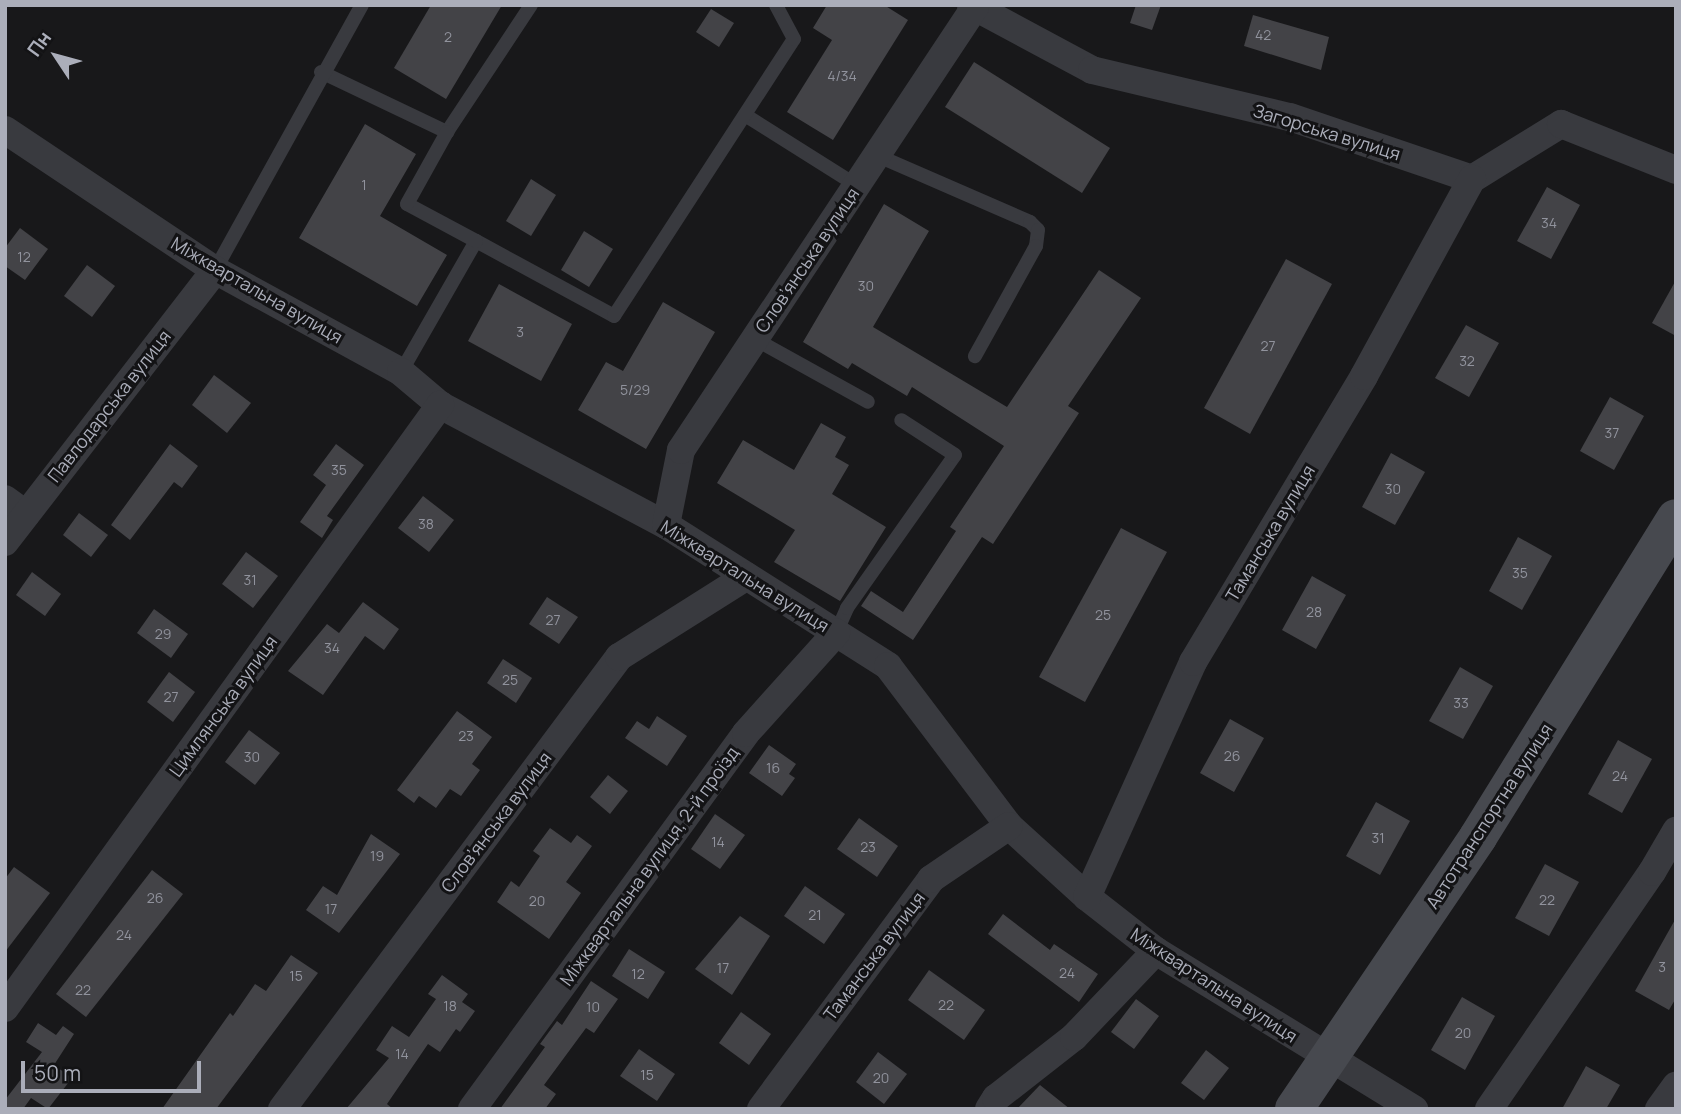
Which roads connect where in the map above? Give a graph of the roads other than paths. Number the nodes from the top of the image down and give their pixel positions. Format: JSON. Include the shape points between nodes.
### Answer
{"nodes":[{"id":1,"x":362,"y":5,"type":"edge"},
{"id":2,"x":531,"y":5,"type":"edge"},
{"id":3,"x":776,"y":5,"type":"edge"},
{"id":4,"x":973,"y":6,"type":"edge"},
{"id":5,"x":321,"y":72,"type":"junction"},
{"id":6,"x":745,"y":115,"type":"junction"},
{"id":7,"x":5,"y":130,"type":"edge"},
{"id":8,"x":447,"y":132,"type":"junction"},
{"id":9,"x":876,"y":155,"type":"junction"},
{"id":10,"x":1676,"y":170,"type":"edge"},
{"id":11,"x":1472,"y":179,"type":"junction"},
{"id":12,"x":856,"y":186,"type":"junction"},
{"id":13,"x":476,"y":241,"type":"junction"},
{"id":14,"x":215,"y":270,"type":"junction"},
{"id":15,"x":755,"y":339,"type":"junction"},
{"id":16,"x":975,"y":356,"type":"dead end"},
{"id":17,"x":401,"y":372,"type":"junction"},
{"id":18,"x":867,"y":402,"type":"dead end"},
{"id":19,"x":440,"y":405,"type":"junction"},
{"id":20,"x":901,"y":420,"type":"dead end"},
{"id":21,"x":15,"y":506,"type":"edge"},
{"id":22,"x":1676,"y":518,"type":"edge"},
{"id":23,"x":666,"y":525,"type":"junction"},
{"id":24,"x":5,"y":542,"type":"edge"},
{"id":25,"x":747,"y":576,"type":"junction"},
{"id":26,"x":836,"y":633,"type":"junction"},
{"id":27,"x":1009,"y":826,"type":"junction"},
{"id":28,"x":1676,"y":831,"type":"edge"},
{"id":29,"x":1087,"y":897,"type":"junction"},
{"id":30,"x":1156,"y":951,"type":"junction"},
{"id":31,"x":5,"y":1008,"type":"edge"},
{"id":32,"x":1329,"y":1059,"type":"junction"},
{"id":33,"x":1676,"y":1086,"type":"edge"},
{"id":34,"x":282,"y":1109,"type":"edge"},
{"id":35,"x":472,"y":1109,"type":"edge"},
{"id":36,"x":761,"y":1109,"type":"edge"},
{"id":37,"x":989,"y":1109,"type":"edge"},
{"id":38,"x":1294,"y":1109,"type":"edge"},
{"id":39,"x":1414,"y":1109,"type":"edge"},
{"id":40,"x":1489,"y":1109,"type":"edge"},
{"id":41,"x":1659,"y":1109,"type":"edge"}],
"edges":[{"from":1,"to":5,"type":"lane"},
{"from":2,"to":8,"type":"lane"},
{"from":3,"to":6,"type":"lane","via":[[794,39]]},
{"from":4,"to":9,"type":"street","name":"Слов’янська вулиця"},
{"from":4,"to":11,"type":"street","name":"Загорська вулиця","via":[[1092,70],[1290,117]]},
{"from":5,"to":8,"type":"lane"},
{"from":5,"to":14,"type":"lane"},
{"from":6,"to":12,"type":"lane"},
{"from":6,"to":13,"type":"lane","via":[[614,316]]},
{"from":7,"to":14,"type":"street","name":"Міжквартальна вулиця"},
{"from":8,"to":13,"type":"lane","via":[[407,204]]},
{"from":9,"to":12,"type":"street","name":"Слов’янська вулиця"},
{"from":9,"to":16,"type":"lane","via":[[1030,222],[1038,230],[1036,246]]},
{"from":10,"to":11,"type":"street","via":[[1561,124]]},
{"from":11,"to":29,"type":"street","name":"Таманська вулиця","via":[[1364,376],[1193,662]]},
{"from":12,"to":15,"type":"street","name":"Слов’янська вулиця"},
{"from":13,"to":17,"type":"lane"},
{"from":14,"to":17,"type":"street","name":"Міжквартальна вулиця"},
{"from":14,"to":21,"type":"street","name":"Павлодарська вулиця"},
{"from":15,"to":18,"type":"lane"},
{"from":15,"to":23,"type":"street","name":"Слов’янська вулиця","via":[[681,450]]},
{"from":17,"to":19,"type":"street","name":"Міжквартальна вулиця"},
{"from":19,"to":23,"type":"street","name":"Міжквартальна вулиця"},
{"from":19,"to":31,"type":"street","name":"Цимлянська вулиця"},
{"from":20,"to":26,"type":"lane","via":[[955,455],[848,607]]},
{"from":21,"to":24,"type":"street","name":"Павлодарська вулиця"},
{"from":22,"to":32,"type":"main road","name":"Автотранспортна вулиця","via":[[1478,837]]},
{"from":23,"to":25,"type":"street","name":"Міжквартальна вулиця"},
{"from":25,"to":26,"type":"street","name":"Міжквартальна вулиця"},
{"from":25,"to":34,"type":"street","name":"Слов’янська вулиця","via":[[619,657]]},
{"from":26,"to":27,"type":"street","name":"Міжквартальна вулиця","via":[[888,666]]},
{"from":26,"to":35,"type":"street","name":"Міжквартальна вулиця, 2-й проїзд","via":[[746,733]]},
{"from":27,"to":29,"type":"street","name":"Міжквартальна вулиця"},
{"from":27,"to":36,"type":"street","name":"Таманська вулиця","via":[[931,879]]},
{"from":28,"to":40,"type":"street","via":[[1652,873]]},
{"from":29,"to":30,"type":"street","name":"Міжквартальна вулиця"},
{"from":30,"to":32,"type":"street","name":"Міжквартальна вулиця"},
{"from":30,"to":37,"type":"street","via":[[1074,1037],[996,1098]]},
{"from":32,"to":38,"type":"main road","name":"Автотранспортна вулиця"},
{"from":32,"to":39,"type":"street","name":"Міжквартальна вулиця"},
{"from":33,"to":41,"type":"street"}]}
